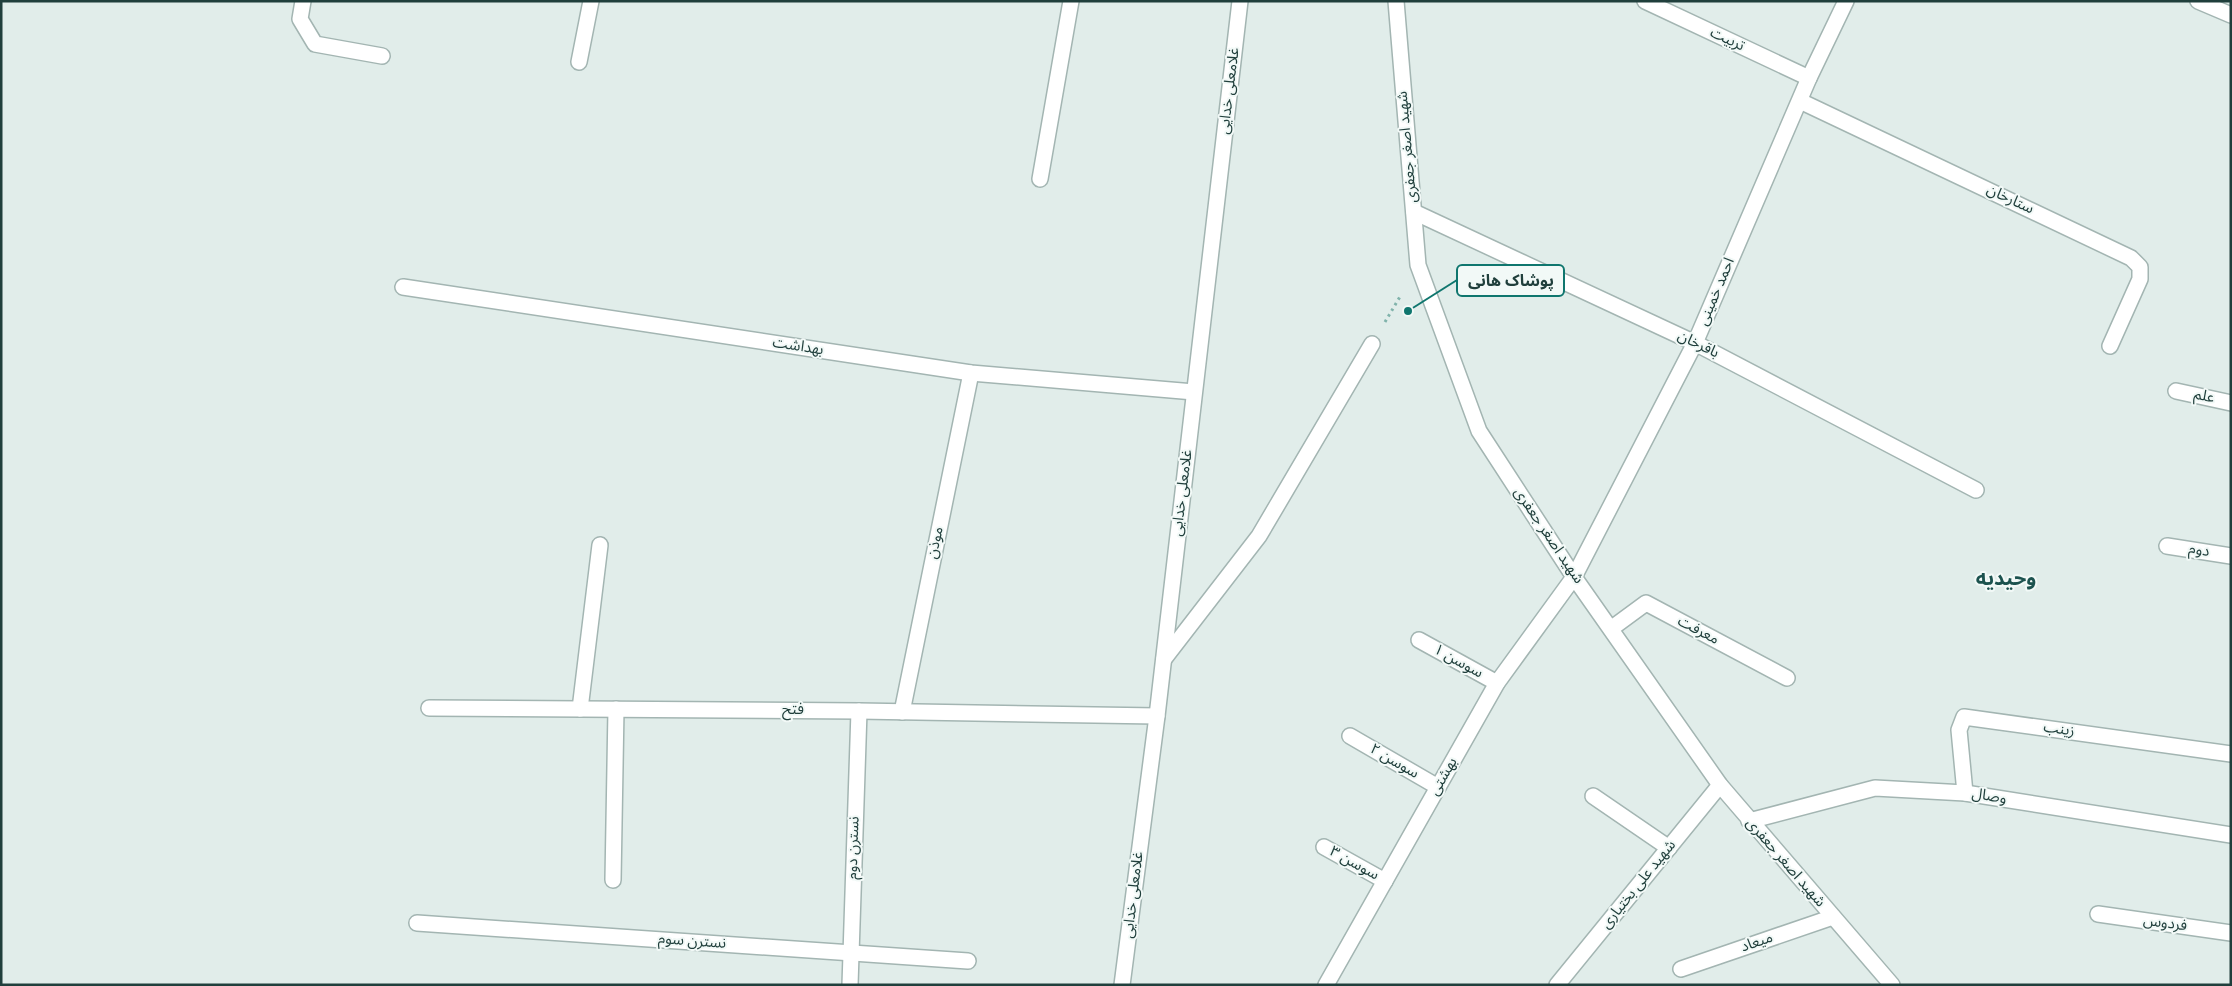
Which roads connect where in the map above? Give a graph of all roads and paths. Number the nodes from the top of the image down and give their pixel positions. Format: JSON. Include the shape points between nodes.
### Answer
{"nodes":[{"id":1,"x":303,"y":1,"type":"edge"},
{"id":2,"x":591,"y":1,"type":"edge"},
{"id":3,"x":1071,"y":1,"type":"edge"},
{"id":4,"x":1240,"y":1,"type":"edge"},
{"id":5,"x":1396,"y":1,"type":"edge"},
{"id":6,"x":1644,"y":1,"type":"edge"},
{"id":7,"x":1846,"y":1,"type":"edge"},
{"id":8,"x":2198,"y":1,"type":"edge"},
{"id":9,"x":2231,"y":15,"type":"edge"},
{"id":10,"x":382,"y":56,"type":"dead end"},
{"id":11,"x":579,"y":62,"type":"dead end"},
{"id":12,"x":1809,"y":78,"type":"junction"},
{"id":13,"x":1800,"y":100,"type":"junction"},
{"id":14,"x":1040,"y":179,"type":"dead end"},
{"id":15,"x":1414,"y":212,"type":"junction"},
{"id":16,"x":1418,"y":265,"type":"junction"},
{"id":17,"x":403,"y":286,"type":"dead end"},
{"id":18,"x":1695,"y":343,"type":"junction"},
{"id":19,"x":1372,"y":344,"type":"joint"},
{"id":20,"x":2110,"y":346,"type":"dead end"},
{"id":21,"x":971,"y":373,"type":"junction"},
{"id":22,"x":2176,"y":391,"type":"dead end"},
{"id":23,"x":1194,"y":392,"type":"junction"},
{"id":24,"x":2231,"y":403,"type":"edge"},
{"id":25,"x":1976,"y":490,"type":"dead end"},
{"id":26,"x":600,"y":545,"type":"dead end"},
{"id":27,"x":2168,"y":546,"type":"dead end"},
{"id":28,"x":2231,"y":556,"type":"edge"},
{"id":29,"x":1574,"y":577,"type":"junction"},
{"id":30,"x":1612,"y":628,"type":"junction"},
{"id":31,"x":1420,"y":640,"type":"dead end"},
{"id":32,"x":1163,"y":660,"type":"junction"},
{"id":33,"x":1787,"y":678,"type":"dead end"},
{"id":34,"x":1497,"y":683,"type":"junction"},
{"id":35,"x":429,"y":708,"type":"dead end"},
{"id":36,"x":580,"y":709,"type":"junction"},
{"id":37,"x":616,"y":710,"type":"junction"},
{"id":38,"x":859,"y":711,"type":"junction"},
{"id":39,"x":902,"y":712,"type":"junction"},
{"id":40,"x":1157,"y":716,"type":"junction"},
{"id":41,"x":1350,"y":736,"type":"dead end"},
{"id":42,"x":2231,"y":754,"type":"edge"},
{"id":43,"x":1720,"y":785,"type":"junction"},
{"id":44,"x":1438,"y":787,"type":"junction"},
{"id":45,"x":1965,"y":793,"type":"junction"},
{"id":46,"x":1593,"y":796,"type":"dead end"},
{"id":47,"x":1749,"y":821,"type":"junction"},
{"id":48,"x":2231,"y":835,"type":"edge"},
{"id":49,"x":1324,"y":847,"type":"dead end"},
{"id":50,"x":1669,"y":848,"type":"junction"},
{"id":51,"x":613,"y":880,"type":"dead end"},
{"id":52,"x":1385,"y":881,"type":"junction"},
{"id":53,"x":2098,"y":914,"type":"dead end"},
{"id":54,"x":1833,"y":917,"type":"junction"},
{"id":55,"x":417,"y":923,"type":"dead end"},
{"id":56,"x":2231,"y":933,"type":"edge"},
{"id":57,"x":850,"y":953,"type":"junction"},
{"id":58,"x":968,"y":961,"type":"dead end"},
{"id":59,"x":1681,"y":969,"type":"dead end"},
{"id":60,"x":850,"y":985,"type":"edge"},
{"id":61,"x":1122,"y":985,"type":"edge"},
{"id":62,"x":1326,"y":985,"type":"edge"},
{"id":63,"x":1557,"y":985,"type":"edge"},
{"id":64,"x":1892,"y":985,"type":"edge"}],
"edges":[{"from":1,"to":10,"type":"street","via":[[300,18],[315,44]]},
{"from":2,"to":11,"type":"street"},
{"from":3,"to":14,"type":"street"},
{"from":4,"to":23,"type":"street","name":"غلامعلی خدایی"},
{"from":5,"to":15,"type":"street","name":"شهید اصغر جعفری"},
{"from":6,"to":12,"type":"street","name":"تربیت"},
{"from":7,"to":12,"type":"street","name":"احمد خمینی"},
{"from":8,"to":9,"type":"street"},
{"from":12,"to":13,"type":"street","name":"احمد خمینی"},
{"from":13,"to":18,"type":"street","name":"احمد خمینی"},
{"from":13,"to":20,"type":"street","name":"ستارخان","via":[[2131,258],[2140,267],[2140,279]]},
{"from":15,"to":16,"type":"street","name":"شهید اصغر جعفری"},
{"from":15,"to":18,"type":"street","name":"باقرخان"},
{"from":16,"to":19,"type":"path"},
{"from":16,"to":29,"type":"street","name":"شهید اصغر جعفری","via":[[1479,431]]},
{"from":17,"to":21,"type":"street","name":"بهداشت"},
{"from":18,"to":25,"type":"street","name":"باقرخان"},
{"from":18,"to":29,"type":"street","name":"احمد خمینی"},
{"from":19,"to":32,"type":"street","via":[[1259,536]]},
{"from":21,"to":23,"type":"street","name":"بهداشت"},
{"from":21,"to":39,"type":"street","name":"موذن"},
{"from":22,"to":24,"type":"street","name":"علم"},
{"from":23,"to":32,"type":"street","name":"غلامعلی خدایی"},
{"from":26,"to":36,"type":"street"},
{"from":27,"to":28,"type":"street","name":"دوم"},
{"from":29,"to":30,"type":"street","name":"شهید اصغر جعفری"},
{"from":29,"to":34,"type":"street","name":"بهشتی"},
{"from":30,"to":33,"type":"street","name":"معرفت","via":[[1646,603]]},
{"from":30,"to":43,"type":"street","name":"شهید اصغر جعفری"},
{"from":31,"to":34,"type":"street","name":"سوسن ۱"},
{"from":32,"to":40,"type":"street","name":"غلامعلی خدایی"},
{"from":34,"to":44,"type":"street","name":"بهشتی"},
{"from":35,"to":36,"type":"street","name":"فتح"},
{"from":36,"to":37,"type":"street","name":"فتح"},
{"from":37,"to":38,"type":"street","name":"فتح"},
{"from":37,"to":51,"type":"street"},
{"from":38,"to":39,"type":"street","name":"فتح"},
{"from":38,"to":57,"type":"street","name":"نسترن دوم"},
{"from":39,"to":40,"type":"street","name":"فتح"},
{"from":40,"to":61,"type":"street","name":"غلامعلی خدایی"},
{"from":41,"to":44,"type":"street","name":"سوسن ۲"},
{"from":42,"to":45,"type":"street","name":"زینب","via":[[1964,717],[1959,730]]},
{"from":43,"to":47,"type":"street","name":"شهید اصغر جعفری"},
{"from":43,"to":50,"type":"street","name":"شهید علی بختیاری"},
{"from":44,"to":52,"type":"street","name":"بهشتی"},
{"from":45,"to":47,"type":"street","name":"وصال","via":[[1875,788]]},
{"from":45,"to":48,"type":"street","name":"وصال"},
{"from":46,"to":50,"type":"street"},
{"from":47,"to":54,"type":"street","name":"شهید اصغر جعفری"},
{"from":49,"to":52,"type":"street","name":"سوسن ۳"},
{"from":50,"to":63,"type":"street","name":"شهید علی بختیاری"},
{"from":52,"to":62,"type":"street","name":"بهشتی"},
{"from":53,"to":56,"type":"street","name":"فردوس"},
{"from":54,"to":59,"type":"street","name":"میعاد"},
{"from":54,"to":64,"type":"street","name":"شهید اصغر جعفری"},
{"from":55,"to":57,"type":"street","name":"نسترن سوم"},
{"from":57,"to":58,"type":"street","name":"نسترن سوم"},
{"from":57,"to":60,"type":"street","name":"نسترن دوم"}]}
